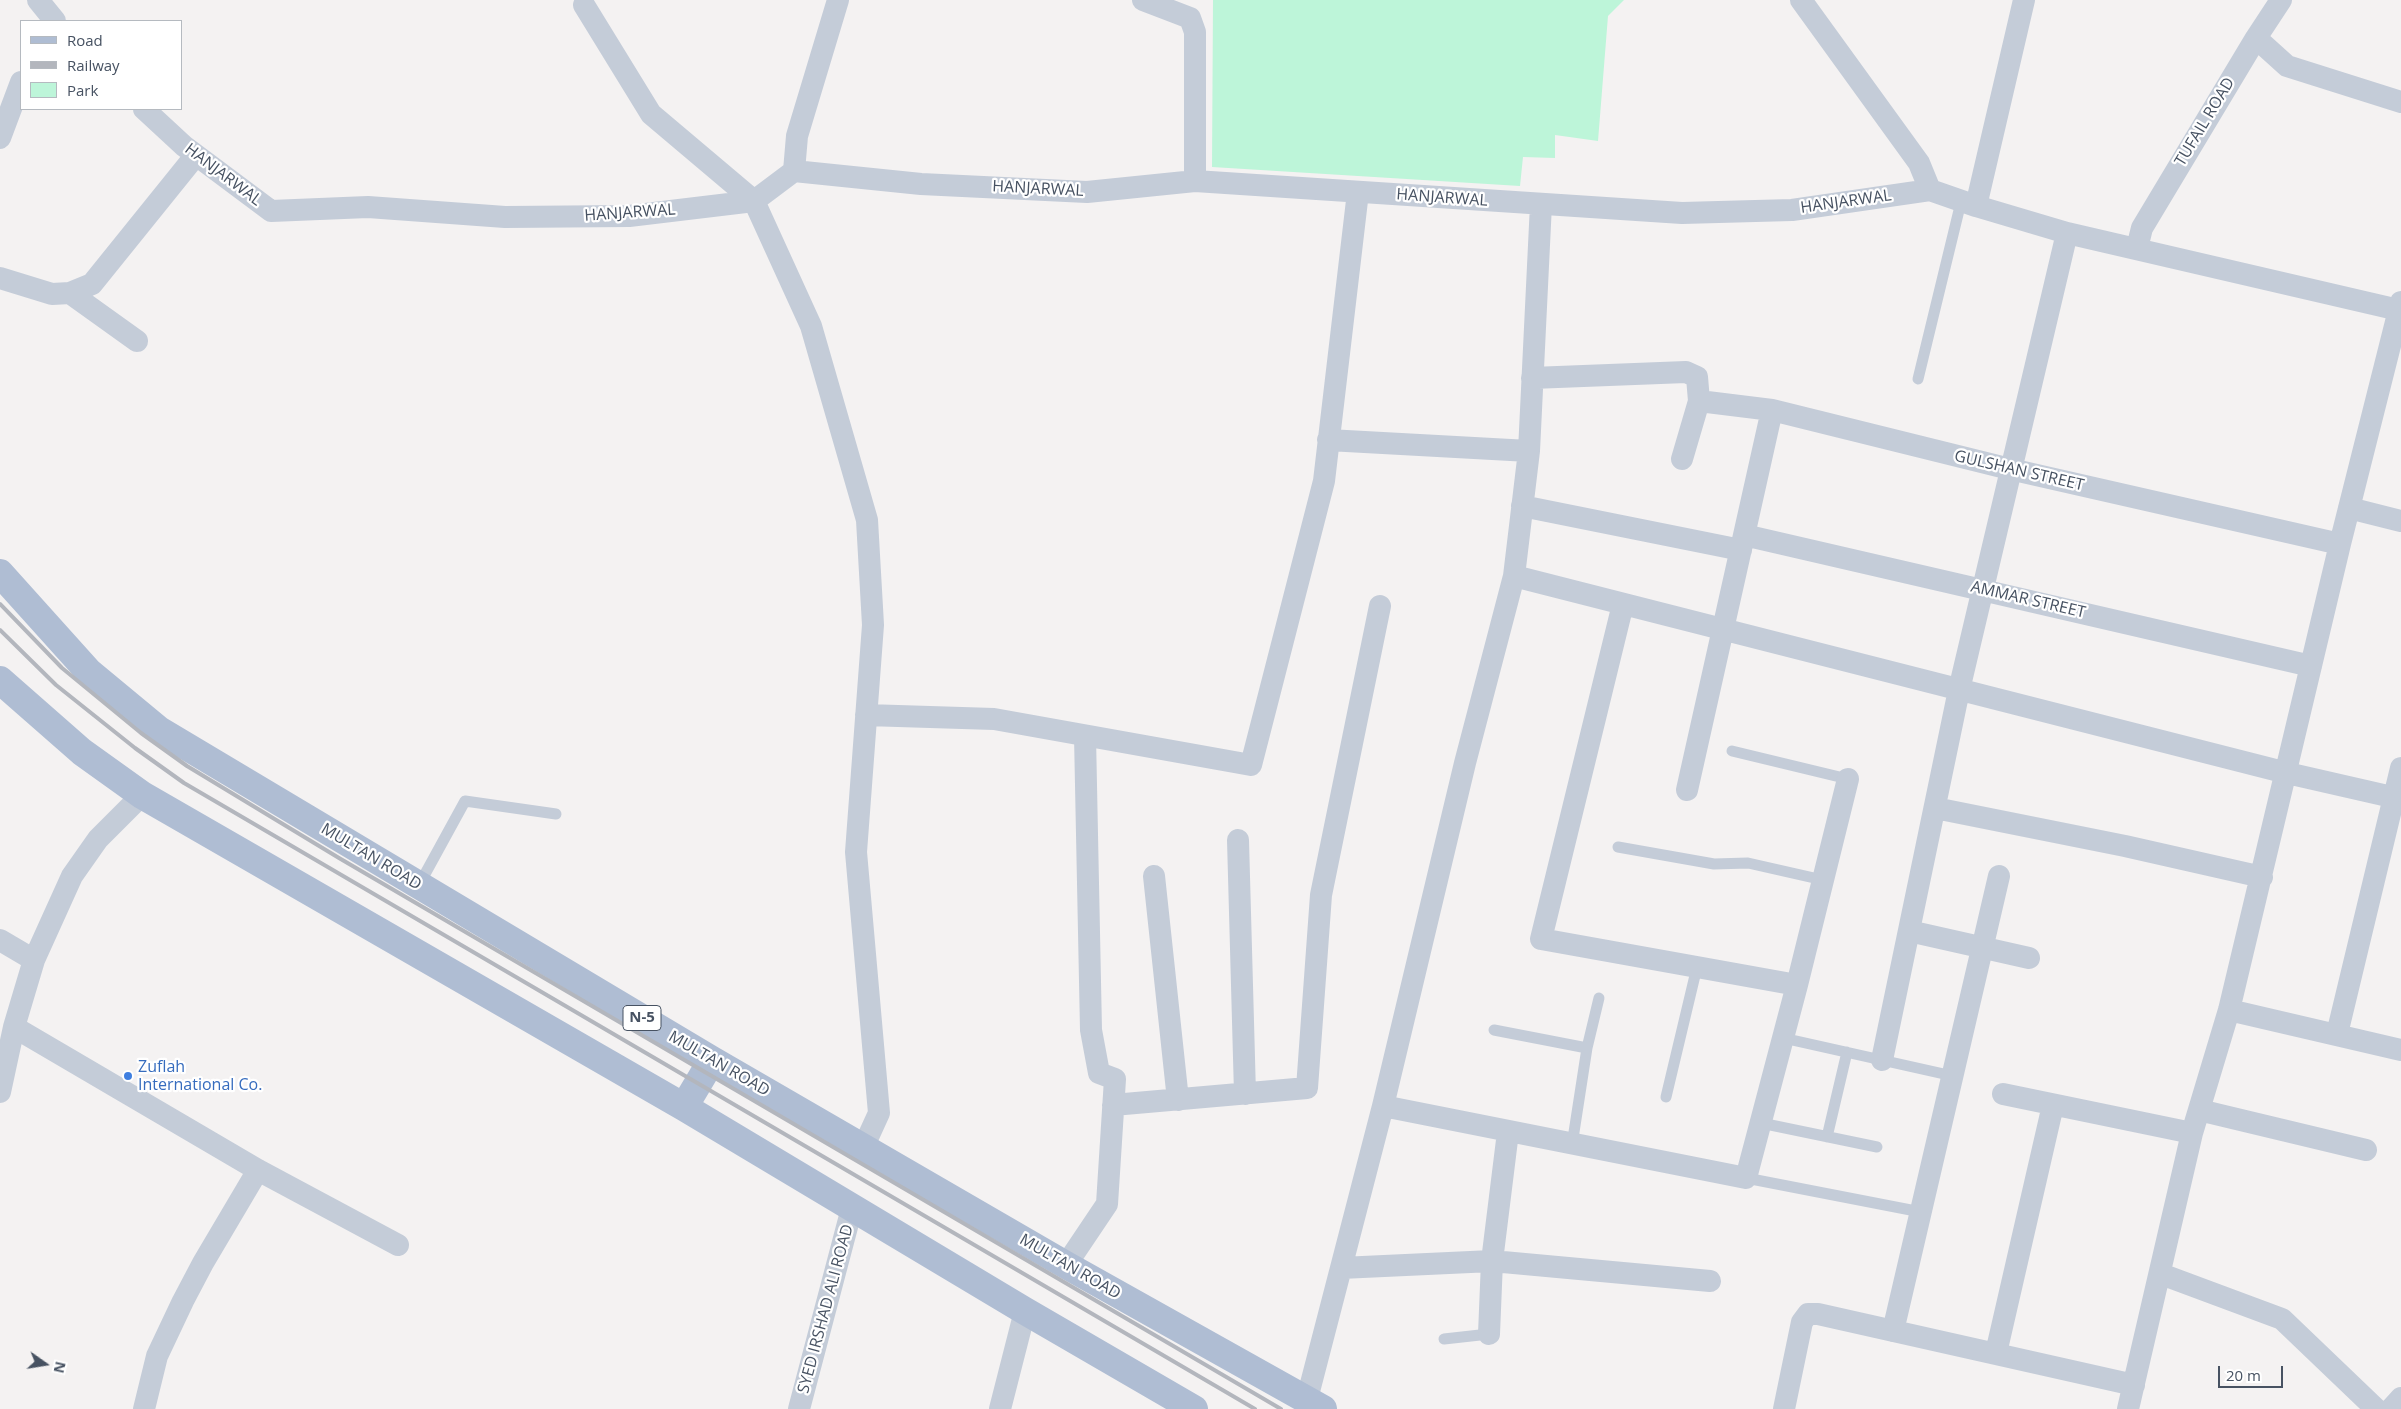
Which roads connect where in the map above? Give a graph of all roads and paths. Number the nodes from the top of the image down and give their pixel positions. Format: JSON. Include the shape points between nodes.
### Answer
{"nodes":[{"id":1,"x":838,"y":0,"type":"edge"},
{"id":2,"x":1142,"y":0,"type":"edge"},
{"id":3,"x":1801,"y":0,"type":"edge"},
{"id":4,"x":2024,"y":0,"type":"edge"},
{"id":5,"x":2281,"y":0,"type":"edge"},
{"id":6,"x":584,"y":5,"type":"dead end"},
{"id":7,"x":2256,"y":38,"type":"junction"},
{"id":8,"x":20,"y":85,"type":"edge"},
{"id":9,"x":2401,"y":102,"type":"edge"},
{"id":10,"x":145,"y":110,"type":"edge"},
{"id":11,"x":0,"y":138,"type":"edge"},
{"id":12,"x":196,"y":155,"type":"junction"},
{"id":13,"x":794,"y":171,"type":"junction"},
{"id":14,"x":1195,"y":181,"type":"junction"},
{"id":15,"x":1930,"y":190,"type":"junction"},
{"id":16,"x":1358,"y":192,"type":"junction"},
{"id":17,"x":754,"y":201,"type":"junction"},
{"id":18,"x":1541,"y":204,"type":"junction"},
{"id":19,"x":1968,"y":204,"type":"junction"},
{"id":20,"x":2067,"y":233,"type":"junction"},
{"id":21,"x":2137,"y":248,"type":"junction"},
{"id":22,"x":0,"y":278,"type":"edge"},
{"id":23,"x":70,"y":293,"type":"junction"},
{"id":24,"x":2400,"y":306,"type":"edge"},
{"id":25,"x":137,"y":341,"type":"dead end"},
{"id":26,"x":1532,"y":378,"type":"junction"},
{"id":27,"x":1918,"y":379,"type":"dead end"},
{"id":28,"x":1699,"y":401,"type":"junction"},
{"id":29,"x":1772,"y":410,"type":"junction"},
{"id":30,"x":1328,"y":440,"type":"junction"},
{"id":31,"x":1529,"y":451,"type":"junction"},
{"id":32,"x":1682,"y":459,"type":"dead end"},
{"id":33,"x":2010,"y":469,"type":"junction"},
{"id":34,"x":1522,"y":506,"type":"junction"},
{"id":35,"x":2348,"y":508,"type":"junction"},
{"id":36,"x":2401,"y":521,"type":"edge"},
{"id":37,"x":1742,"y":542,"type":"junction"},
{"id":38,"x":2340,"y":544,"type":"junction"},
{"id":39,"x":0,"y":573,"type":"edge"},
{"id":40,"x":1514,"y":576,"type":"junction"},
{"id":41,"x":1983,"y":590,"type":"junction"},
{"id":42,"x":1623,"y":604,"type":"junction"},
{"id":43,"x":1380,"y":606,"type":"dead end"},
{"id":44,"x":1723,"y":629,"type":"junction"},
{"id":45,"x":2311,"y":666,"type":"junction"},
{"id":46,"x":0,"y":680,"type":"edge"},
{"id":47,"x":1959,"y":690,"type":"junction"},
{"id":48,"x":866,"y":715,"type":"junction"},
{"id":49,"x":1085,"y":736,"type":"junction"},
{"id":50,"x":1732,"y":751,"type":"dead end"},
{"id":51,"x":2401,"y":768,"type":"edge"},
{"id":52,"x":2287,"y":773,"type":"junction"},
{"id":53,"x":1848,"y":779,"type":"joint"},
{"id":54,"x":1687,"y":790,"type":"dead end"},
{"id":55,"x":142,"y":795,"type":"junction"},
{"id":56,"x":2397,"y":798,"type":"edge"},
{"id":57,"x":1935,"y":808,"type":"junction"},
{"id":58,"x":556,"y":814,"type":"dead end"},
{"id":59,"x":1238,"y":840,"type":"dead end"},
{"id":60,"x":1618,"y":847,"type":"dead end"},
{"id":61,"x":1154,"y":876,"type":"dead end"},
{"id":62,"x":1999,"y":876,"type":"dead end"},
{"id":63,"x":2262,"y":876,"type":"junction"},
{"id":64,"x":1823,"y":880,"type":"junction"},
{"id":65,"x":419,"y":885,"type":"junction"},
{"id":66,"x":1908,"y":931,"type":"junction"},
{"id":67,"x":0,"y":940,"type":"edge"},
{"id":68,"x":1982,"y":947,"type":"junction"},
{"id":69,"x":2029,"y":958,"type":"dead end"},
{"id":70,"x":34,"y":960,"type":"junction"},
{"id":71,"x":1697,"y":967,"type":"junction"},
{"id":72,"x":1798,"y":985,"type":"junction"},
{"id":73,"x":1599,"y":998,"type":"dead end"},
{"id":74,"x":2229,"y":1010,"type":"junction"},
{"id":75,"x":14,"y":1027,"type":"junction"},
{"id":76,"x":1494,"y":1030,"type":"dead end"},
{"id":77,"x":2337,"y":1034,"type":"junction"},
{"id":78,"x":1783,"y":1038,"type":"junction"},
{"id":79,"x":1586,"y":1048,"type":"junction"},
{"id":80,"x":2401,"y":1050,"type":"edge"},
{"id":81,"x":1847,"y":1052,"type":"junction"},
{"id":82,"x":712,"y":1060,"type":"junction"},
{"id":83,"x":1882,"y":1060,"type":"junction"},
{"id":84,"x":1953,"y":1076,"type":"junction"},
{"id":85,"x":0,"y":1092,"type":"edge"},
{"id":86,"x":1245,"y":1094,"type":"junction"},
{"id":87,"x":2003,"y":1094,"type":"dead end"},
{"id":88,"x":1666,"y":1097,"type":"dead end"},
{"id":89,"x":1178,"y":1100,"type":"junction"},
{"id":90,"x":1113,"y":1105,"type":"junction"},
{"id":91,"x":2053,"y":1105,"type":"junction"},
{"id":92,"x":1383,"y":1106,"type":"junction"},
{"id":93,"x":684,"y":1107,"type":"junction"},
{"id":94,"x":2199,"y":1110,"type":"junction"},
{"id":95,"x":1761,"y":1123,"type":"junction"},
{"id":96,"x":1508,"y":1132,"type":"junction"},
{"id":97,"x":2192,"y":1133,"type":"junction"},
{"id":98,"x":1827,"y":1136,"type":"junction"},
{"id":99,"x":1572,"y":1144,"type":"junction"},
{"id":100,"x":1877,"y":1147,"type":"dead end"},
{"id":101,"x":863,"y":1148,"type":"junction"},
{"id":102,"x":2366,"y":1150,"type":"dead end"},
{"id":103,"x":258,"y":1170,"type":"junction"},
{"id":104,"x":1746,"y":1178,"type":"junction"},
{"id":105,"x":852,"y":1208,"type":"junction"},
{"id":106,"x":1921,"y":1212,"type":"junction"},
{"id":107,"x":398,"y":1245,"type":"dead end"},
{"id":108,"x":1492,"y":1261,"type":"junction"},
{"id":109,"x":1066,"y":1265,"type":"junction"},
{"id":110,"x":1341,"y":1268,"type":"junction"},
{"id":111,"x":2161,"y":1274,"type":"junction"},
{"id":112,"x":1710,"y":1280,"type":"dead end"},
{"id":113,"x":1025,"y":1311,"type":"junction"},
{"id":114,"x":1893,"y":1331,"type":"junction"},
{"id":115,"x":1489,"y":1334,"type":"joint"},
{"id":116,"x":1444,"y":1339,"type":"dead end"},
{"id":117,"x":1996,"y":1353,"type":"junction"},
{"id":118,"x":2134,"y":1385,"type":"junction"},
{"id":119,"x":2401,"y":1398,"type":"edge"},
{"id":120,"x":1315,"y":1404,"type":"edge"},
{"id":121,"x":144,"y":1409,"type":"edge"},
{"id":122,"x":799,"y":1409,"type":"edge"},
{"id":123,"x":1000,"y":1409,"type":"edge"},
{"id":124,"x":1194,"y":1409,"type":"edge"},
{"id":125,"x":1784,"y":1409,"type":"edge"},
{"id":126,"x":2128,"y":1409,"type":"edge"},
{"id":127,"x":2376,"y":1409,"type":"edge"},
{"id":128,"x":2391,"y":1409,"type":"edge"}],
"edges":[{"from":1,"to":13,"type":"street","via":[[797,136]]},
{"from":2,"to":14,"type":"street","via":[[1190,18],[1195,32]]},
{"from":3,"to":15,"type":"street","via":[[1919,163]]},
{"from":4,"to":19,"type":"street"},
{"from":5,"to":7,"type":"street","name":"TUFAIL ROAD"},
{"from":6,"to":17,"type":"street","via":[[651,114]]},
{"from":7,"to":9,"type":"street","via":[[2287,66]]},
{"from":7,"to":21,"type":"street","name":"TUFAIL ROAD","via":[[2142,228]]},
{"from":8,"to":11,"type":"street"},
{"from":10,"to":12,"type":"street","name":"HANJARWAL"},
{"from":12,"to":17,"type":"street","name":"HANJARWAL","via":[[271,211],[368,207],[505,217],[629,216]]},
{"from":12,"to":23,"type":"street","via":[[92,284]]},
{"from":13,"to":14,"type":"street","name":"HANJARWAL","via":[[921,184],[1088,192]]},
{"from":13,"to":17,"type":"street"},
{"from":14,"to":16,"type":"street","name":"HANJARWAL"},
{"from":15,"to":18,"type":"street","name":"HANJARWAL","via":[[1792,210],[1682,213]]},
{"from":15,"to":19,"type":"street","name":"HANJARWAL"},
{"from":16,"to":18,"type":"street","name":"HANJARWAL"},
{"from":16,"to":30,"type":"street"},
{"from":17,"to":48,"type":"street","via":[[811,326],[867,520],[873,625]]},
{"from":18,"to":26,"type":"street"},
{"from":19,"to":20,"type":"street","name":"HANJARWAL"},
{"from":19,"to":27,"type":"lane"},
{"from":20,"to":21,"type":"street","name":"HANJARWAL"},
{"from":20,"to":33,"type":"street"},
{"from":21,"to":24,"type":"street","name":"HANJARWAL"},
{"from":22,"to":23,"type":"street","via":[[52,294]]},
{"from":23,"to":25,"type":"street"},
{"from":24,"to":35,"type":"street"},
{"from":26,"to":28,"type":"street","via":[[1686,372],[1697,377]]},
{"from":26,"to":31,"type":"street"},
{"from":28,"to":29,"type":"street","name":"GULSHAN STREET"},
{"from":28,"to":32,"type":"street"},
{"from":29,"to":33,"type":"street","name":"GULSHAN STREET"},
{"from":29,"to":37,"type":"street"},
{"from":30,"to":31,"type":"street"},
{"from":30,"to":49,"type":"street","via":[[1324,481],[1252,765]]},
{"from":31,"to":34,"type":"street"},
{"from":33,"to":38,"type":"street","name":"GULSHAN STREET"},
{"from":33,"to":41,"type":"street"},
{"from":34,"to":37,"type":"street","name":"AMMAR STREET"},
{"from":34,"to":40,"type":"street"},
{"from":35,"to":36,"type":"street"},
{"from":35,"to":38,"type":"street"},
{"from":37,"to":41,"type":"street","name":"AMMAR STREET"},
{"from":37,"to":44,"type":"street"},
{"from":38,"to":45,"type":"street"},
{"from":39,"to":65,"type":"main road","name":"MULTAN ROAD","number":"N-5","via":[[89,672],[159,730]]},
{"from":40,"to":42,"type":"street"},
{"from":40,"to":92,"type":"street","via":[[1465,763]]},
{"from":41,"to":45,"type":"street","name":"AMMAR STREET"},
{"from":41,"to":47,"type":"street"},
{"from":42,"to":44,"type":"street"},
{"from":42,"to":71,"type":"street","via":[[1541,939]]},
{"from":43,"to":86,"type":"street","via":[[1321,895],[1307,1088]]},
{"from":44,"to":47,"type":"street"},
{"from":44,"to":54,"type":"street"},
{"from":45,"to":52,"type":"street"},
{"from":46,"to":55,"type":"main road","via":[[82,752]]},
{"from":47,"to":52,"type":"street"},
{"from":47,"to":57,"type":"street"},
{"from":48,"to":49,"type":"street","via":[[994,719]]},
{"from":48,"to":101,"type":"street","via":[[856,852],[879,1112]]},
{"from":49,"to":90,"type":"street","via":[[1091,1030],[1099,1073],[1115,1079]]},
{"from":50,"to":53,"type":"lane"},
{"from":51,"to":56,"type":"street"},
{"from":52,"to":56,"type":"street"},
{"from":52,"to":63,"type":"street"},
{"from":53,"to":64,"type":"street"},
{"from":55,"to":70,"type":"street","via":[[98,839],[72,876]]},
{"from":55,"to":93,"type":"main road"},
{"from":56,"to":77,"type":"street"},
{"from":57,"to":63,"type":"street"},
{"from":57,"to":66,"type":"street"},
{"from":58,"to":65,"type":"lane","via":[[465,801]]},
{"from":59,"to":86,"type":"street"},
{"from":60,"to":64,"type":"lane","via":[[1714,864],[1748,863]]},
{"from":61,"to":89,"type":"street"},
{"from":62,"to":68,"type":"street"},
{"from":63,"to":74,"type":"street"},
{"from":64,"to":72,"type":"street"},
{"from":65,"to":82,"type":"main road","name":"MULTAN ROAD","number":"N-5"},
{"from":66,"to":68,"type":"street"},
{"from":66,"to":83,"type":"street"},
{"from":67,"to":70,"type":"street"},
{"from":68,"to":69,"type":"street"},
{"from":68,"to":84,"type":"street"},
{"from":70,"to":75,"type":"street"},
{"from":71,"to":72,"type":"street"},
{"from":71,"to":88,"type":"lane"},
{"from":72,"to":78,"type":"street"},
{"from":73,"to":79,"type":"lane"},
{"from":74,"to":77,"type":"street"},
{"from":74,"to":94,"type":"street"},
{"from":75,"to":85,"type":"street"},
{"from":75,"to":103,"type":"street"},
{"from":76,"to":79,"type":"lane"},
{"from":77,"to":80,"type":"street"},
{"from":78,"to":81,"type":"lane"},
{"from":78,"to":95,"type":"street"},
{"from":79,"to":99,"type":"lane"},
{"from":81,"to":83,"type":"lane"},
{"from":81,"to":98,"type":"lane"},
{"from":82,"to":93,"type":"main road"},
{"from":82,"to":101,"type":"main road","name":"MULTAN ROAD","number":"N-5"},
{"from":83,"to":84,"type":"lane"},
{"from":84,"to":106,"type":"street"},
{"from":86,"to":89,"type":"street"},
{"from":87,"to":91,"type":"street"},
{"from":89,"to":90,"type":"street"},
{"from":90,"to":109,"type":"street","via":[[1106,1204]]},
{"from":91,"to":97,"type":"street"},
{"from":91,"to":117,"type":"street"},
{"from":92,"to":96,"type":"street"},
{"from":92,"to":110,"type":"street"},
{"from":93,"to":105,"type":"main road"},
{"from":94,"to":97,"type":"street"},
{"from":94,"to":102,"type":"street"},
{"from":95,"to":98,"type":"lane"},
{"from":95,"to":104,"type":"street"},
{"from":96,"to":99,"type":"street"},
{"from":96,"to":108,"type":"street"},
{"from":97,"to":111,"type":"street"},
{"from":98,"to":100,"type":"lane"},
{"from":99,"to":104,"type":"street"},
{"from":101,"to":109,"type":"main road","name":"MULTAN ROAD","number":"N-5"},
{"from":103,"to":107,"type":"street"},
{"from":103,"to":121,"type":"street","via":[[183,1300],[157,1356]]},
{"from":104,"to":106,"type":"lane"},
{"from":105,"to":113,"type":"main road"},
{"from":105,"to":122,"type":"street","name":"SYED IRSHAD ALI ROAD"},
{"from":106,"to":114,"type":"street"},
{"from":108,"to":110,"type":"street"},
{"from":108,"to":112,"type":"street"},
{"from":108,"to":115,"type":"street"},
{"from":109,"to":120,"type":"main road","name":"MULTAN ROAD","number":"N-5"},
{"from":110,"to":120,"type":"street"},
{"from":111,"to":118,"type":"street"},
{"from":111,"to":127,"type":"street","via":[[2282,1319]]},
{"from":113,"to":123,"type":"street"},
{"from":113,"to":124,"type":"main road"},
{"from":114,"to":117,"type":"street"},
{"from":114,"to":125,"type":"street","via":[[1808,1314],[1802,1322]]},
{"from":115,"to":116,"type":"lane"},
{"from":117,"to":118,"type":"street"},
{"from":118,"to":126,"type":"street"},
{"from":119,"to":128,"type":"street"}]}
